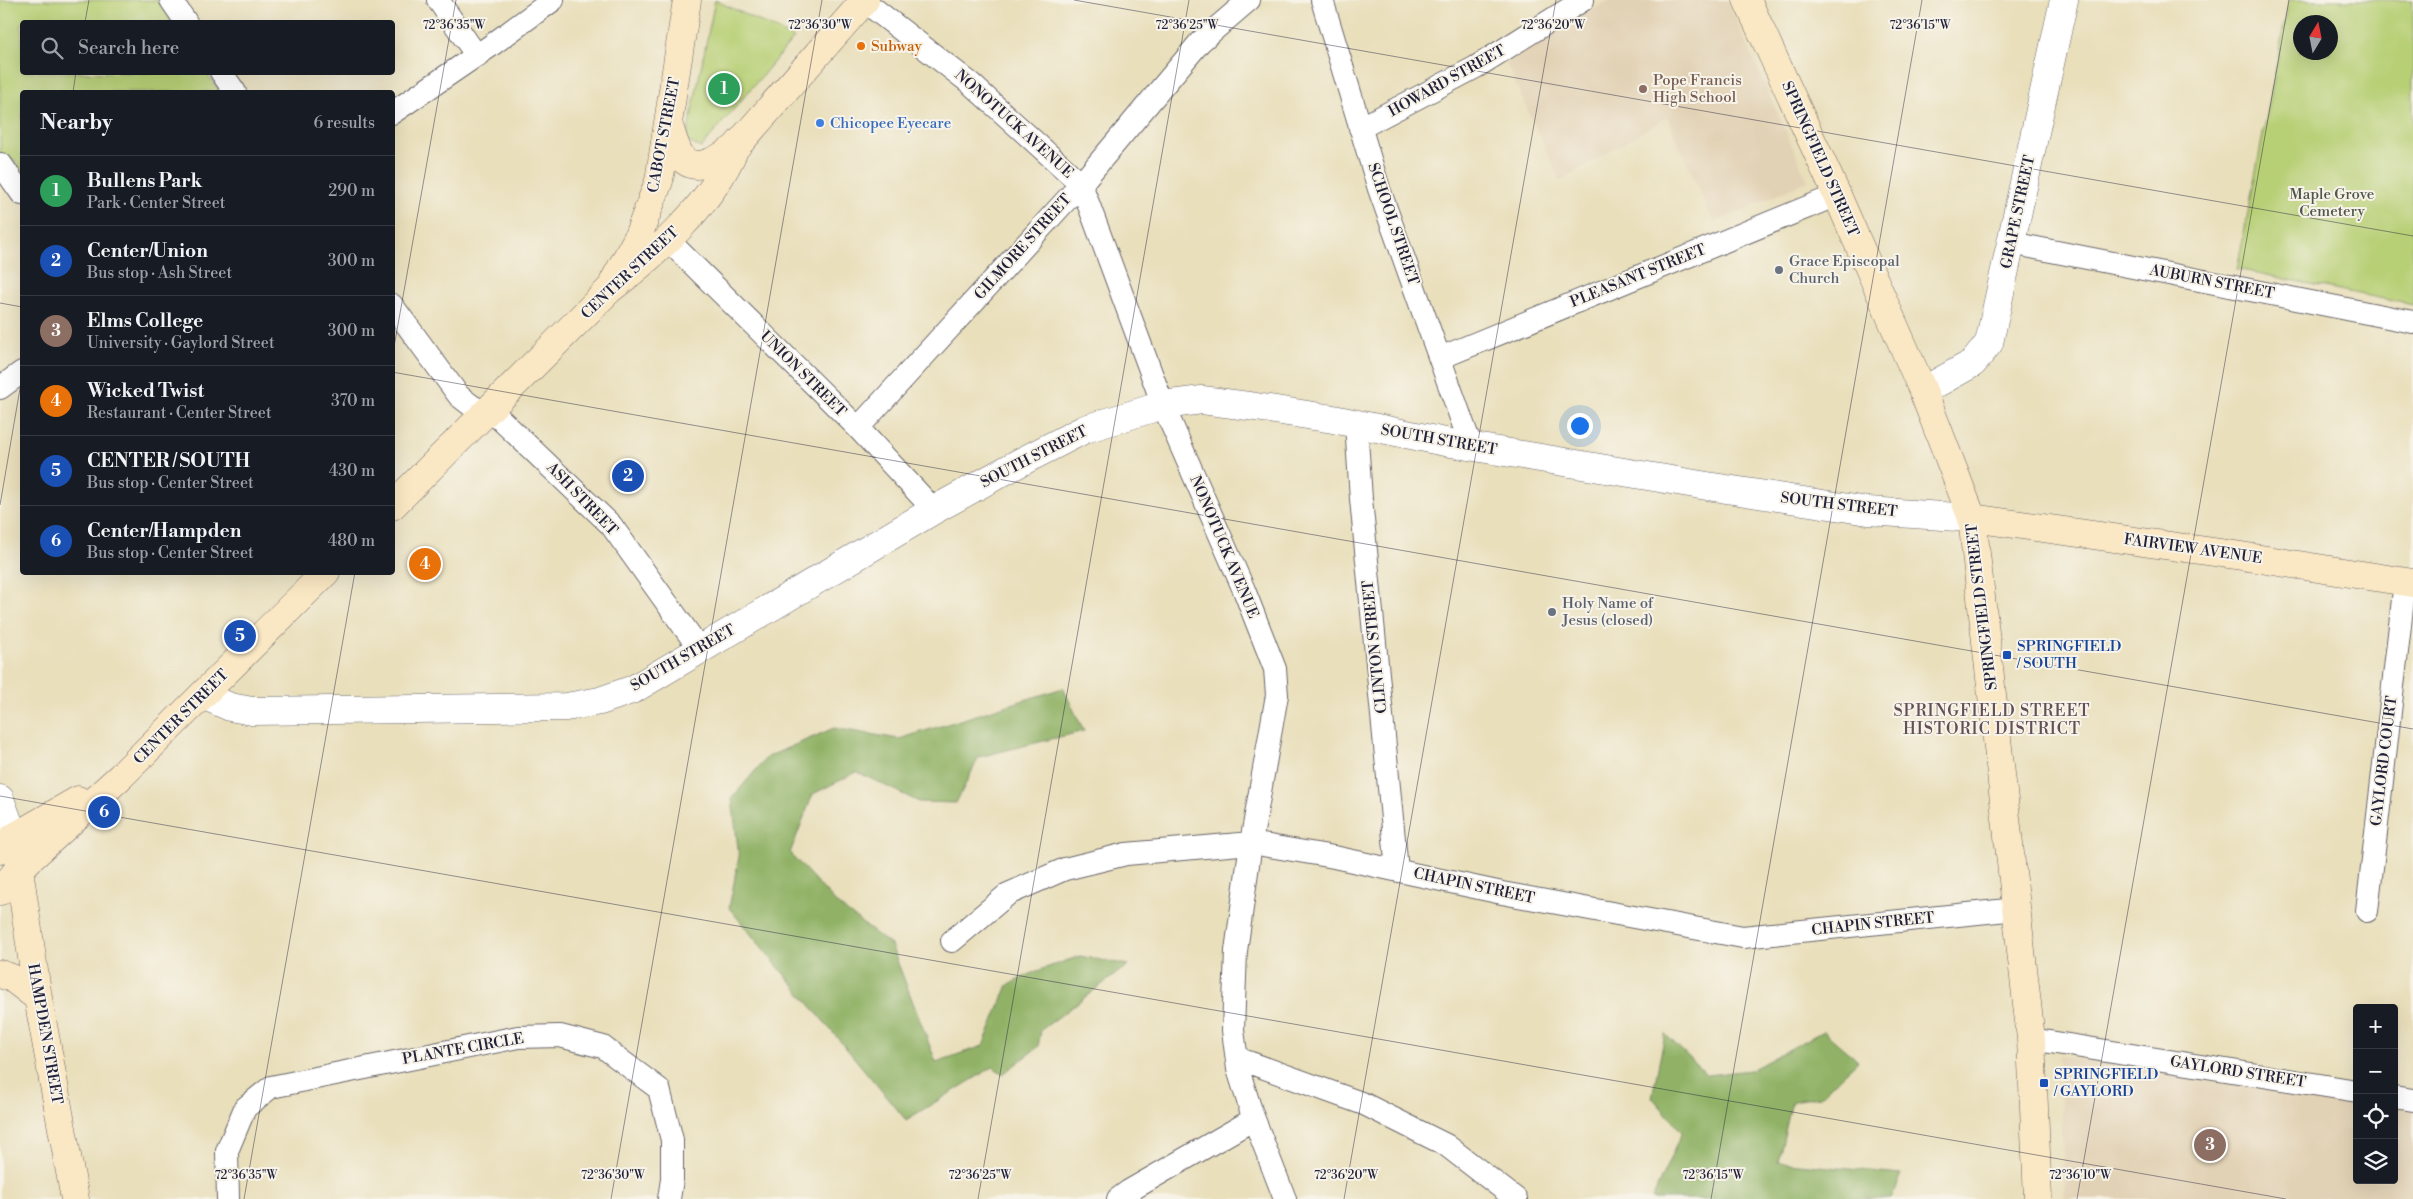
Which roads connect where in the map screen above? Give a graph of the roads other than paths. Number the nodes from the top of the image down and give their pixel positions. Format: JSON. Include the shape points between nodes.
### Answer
{"nodes":[{"id":1,"x":171,"y":0,"type":"edge"},
{"id":2,"x":438,"y":0,"type":"edge"},
{"id":3,"x":554,"y":0,"type":"edge"},
{"id":4,"x":687,"y":0,"type":"edge"},
{"id":5,"x":1249,"y":0,"type":"edge"},
{"id":6,"x":1322,"y":0,"type":"edge"},
{"id":7,"x":1583,"y":0,"type":"edge"},
{"id":8,"x":1747,"y":0,"type":"edge"},
{"id":9,"x":2064,"y":0,"type":"edge"},
{"id":10,"x":864,"y":1,"type":"edge"},
{"id":11,"x":185,"y":20,"type":"edge"},
{"id":12,"x":477,"y":56,"type":"junction"},
{"id":13,"x":224,"y":75,"type":"edge"},
{"id":14,"x":235,"y":90,"type":"edge"},
{"id":15,"x":395,"y":111,"type":"edge"},
{"id":16,"x":669,"y":126,"type":"junction"},
{"id":17,"x":1360,"y":128,"type":"junction"},
{"id":18,"x":735,"y":148,"type":"junction"},
{"id":19,"x":1,"y":164,"type":"edge"},
{"id":20,"x":659,"y":181,"type":"junction"},
{"id":21,"x":1081,"y":184,"type":"junction"},
{"id":22,"x":20,"y":191,"type":"edge"},
{"id":23,"x":1837,"y":195,"type":"junction"},
{"id":24,"x":669,"y":240,"type":"junction"},
{"id":25,"x":2011,"y":243,"type":"junction"},
{"id":26,"x":609,"y":290,"type":"junction"},
{"id":27,"x":395,"y":309,"type":"edge"},
{"id":28,"x":2413,"y":322,"type":"edge"},
{"id":29,"x":1440,"y":358,"type":"junction"},
{"id":30,"x":20,"y":373,"type":"edge"},
{"id":31,"x":0,"y":388,"type":"edge"},
{"id":32,"x":1923,"y":391,"type":"junction"},
{"id":33,"x":1163,"y":405,"type":"junction"},
{"id":34,"x":486,"y":412,"type":"junction"},
{"id":35,"x":1356,"y":424,"type":"junction"},
{"id":36,"x":858,"y":428,"type":"junction"},
{"id":37,"x":1471,"y":446,"type":"junction"},
{"id":38,"x":395,"y":503,"type":"edge"},
{"id":39,"x":934,"y":510,"type":"junction"},
{"id":40,"x":1972,"y":518,"type":"junction"},
{"id":41,"x":323,"y":575,"type":"edge"},
{"id":42,"x":2409,"y":582,"type":"edge"},
{"id":43,"x":699,"y":648,"type":"junction"},
{"id":44,"x":203,"y":695,"type":"junction"},
{"id":45,"x":121,"y":776,"type":"junction"},
{"id":46,"x":0,"y":799,"type":"edge"},
{"id":47,"x":1251,"y":842,"type":"junction"},
{"id":48,"x":7,"y":844,"type":"edge"},
{"id":49,"x":19,"y":869,"type":"junction"},
{"id":50,"x":1397,"y":870,"type":"junction"},
{"id":51,"x":0,"y":891,"type":"edge"},
{"id":52,"x":2018,"y":909,"type":"junction"},
{"id":53,"x":2367,"y":911,"type":"dead end"},
{"id":54,"x":952,"y":941,"type":"dead end"},
{"id":55,"x":0,"y":974,"type":"edge"},
{"id":56,"x":38,"y":998,"type":"junction"},
{"id":57,"x":2031,"y":1039,"type":"junction"},
{"id":58,"x":1237,"y":1058,"type":"junction"},
{"id":59,"x":2353,"y":1090,"type":"edge"},
{"id":60,"x":2398,"y":1098,"type":"edge"},
{"id":61,"x":2413,"y":1100,"type":"edge"},
{"id":62,"x":1254,"y":1119,"type":"junction"},
{"id":63,"x":75,"y":1199,"type":"edge"},
{"id":64,"x":228,"y":1199,"type":"edge"},
{"id":65,"x":669,"y":1199,"type":"edge"},
{"id":66,"x":1118,"y":1199,"type":"edge"},
{"id":67,"x":1285,"y":1199,"type":"edge"},
{"id":68,"x":1516,"y":1199,"type":"edge"},
{"id":69,"x":2038,"y":1199,"type":"edge"}],
"edges":[{"from":1,"to":11,"type":"street"},
{"from":2,"to":12,"type":"street"},
{"from":3,"to":12,"type":"street"},
{"from":4,"to":16,"type":"main road","name":"CABOT STREET"},
{"from":5,"to":21,"type":"street","name":"GILMORE STREET","via":[[1200,42]]},
{"from":6,"to":17,"type":"street","name":"SCHOOL STREET"},
{"from":7,"to":17,"type":"street","name":"HOWARD STREET","via":[[1476,67]]},
{"from":8,"to":23,"type":"main road","name":"SPRINGFIELD STREET"},
{"from":9,"to":25,"type":"street","name":"GRAPE STREET"},
{"from":10,"to":18,"type":"main road","name":"CENTER STREET"},
{"from":10,"to":21,"type":"street","name":"NONOTUCK AVENUE","via":[[970,82]]},
{"from":12,"to":15,"type":"street"},
{"from":13,"to":14,"type":"street"},
{"from":16,"to":18,"type":"main road","via":[[680,155],[686,161],[704,165]]},
{"from":16,"to":20,"type":"main road","name":"CABOT STREET"},
{"from":17,"to":29,"type":"street","name":"SCHOOL STREET"},
{"from":18,"to":24,"type":"main road","name":"CENTER STREET","via":[[726,169]]},
{"from":19,"to":22,"type":"street"},
{"from":20,"to":24,"type":"main road","via":[[659,209]]},
{"from":20,"to":26,"type":"main road","name":"CABOT STREET","via":[[637,240]]},
{"from":21,"to":33,"type":"street","name":"NONOTUCK AVENUE"},
{"from":21,"to":36,"type":"street","name":"GILMORE STREET"},
{"from":23,"to":29,"type":"street","name":"PLEASANT STREET"},
{"from":23,"to":32,"type":"main road","name":"SPRINGFIELD STREET"},
{"from":24,"to":26,"type":"main road","name":"CENTER STREET"},
{"from":24,"to":36,"type":"street","name":"UNION STREET"},
{"from":25,"to":28,"type":"street","name":"AUBURN STREET"},
{"from":25,"to":32,"type":"street","name":"GRAPE STREET","via":[[1989,343],[1974,363]]},
{"from":26,"to":34,"type":"main road","name":"CENTER STREET"},
{"from":27,"to":34,"type":"street","name":"ASH STREET","via":[[458,396]]},
{"from":29,"to":37,"type":"street","name":"SCHOOL STREET"},
{"from":30,"to":31,"type":"street"},
{"from":32,"to":40,"type":"main road","name":"SPRINGFIELD STREET"},
{"from":33,"to":35,"type":"street","name":"SOUTH STREET","via":[[1202,400]]},
{"from":33,"to":39,"type":"street","name":"SOUTH STREET","via":[[1085,429]]},
{"from":33,"to":47,"type":"street","name":"NONOTUCK AVENUE","via":[[1275,669],[1277,695]]},
{"from":34,"to":38,"type":"main road","name":"CENTER STREET"},
{"from":34,"to":43,"type":"street","name":"ASH STREET","via":[[498,418],[529,445],[611,526]]},
{"from":35,"to":37,"type":"street","name":"SOUTH STREET"},
{"from":35,"to":50,"type":"street","name":"CLINTON STREET"},
{"from":36,"to":39,"type":"street","name":"UNION STREET"},
{"from":37,"to":40,"type":"street","name":"SOUTH STREET","via":[[1868,511]]},
{"from":39,"to":43,"type":"street","name":"SOUTH STREET"},
{"from":40,"to":42,"type":"main road","name":"FAIRVIEW AVENUE"},
{"from":40,"to":52,"type":"main road","name":"SPRINGFIELD STREET"},
{"from":41,"to":44,"type":"main road","name":"CENTER STREET"},
{"from":42,"to":53,"type":"street","name":"GAYLORD COURT"},
{"from":43,"to":44,"type":"street","name":"SOUTH STREET","via":[[634,689],[600,701],[566,707],[252,711],[230,707]]},
{"from":44,"to":45,"type":"main road","name":"CENTER STREET"},
{"from":45,"to":48,"type":"main road","name":"CENTER STREET"},
{"from":45,"to":49,"type":"main road","name":"CENTER STREET"},
{"from":46,"to":48,"type":"street"},
{"from":47,"to":50,"type":"street","name":"CHAPIN STREET"},
{"from":47,"to":54,"type":"street","name":"CHAPIN STREET","via":[[1126,854],[1066,869],[1008,894]]},
{"from":47,"to":58,"type":"street","name":"NONOTUCK AVENUE","via":[[1233,985]]},
{"from":48,"to":49,"type":"street"},
{"from":49,"to":51,"type":"main road","name":"CENTER STREET"},
{"from":49,"to":56,"type":"main road","name":"HAMPDEN STREET"},
{"from":50,"to":52,"type":"street","name":"CHAPIN STREET","via":[[1511,895],[1744,937]]},
{"from":52,"to":57,"type":"main road","name":"SPRINGFIELD STREET"},
{"from":55,"to":56,"type":"main road","via":[[12,978]]},
{"from":56,"to":63,"type":"main road","name":"HAMPDEN STREET"},
{"from":57,"to":59,"type":"street","name":"GAYLORD STREET"},
{"from":57,"to":69,"type":"main road","name":"SPRINGFIELD STREET"},
{"from":58,"to":62,"type":"street","name":"NONOTUCK AVENUE"},
{"from":58,"to":68,"type":"street","via":[[1364,1104],[1446,1145]]},
{"from":60,"to":61,"type":"street"},
{"from":62,"to":66,"type":"street"},
{"from":62,"to":67,"type":"street","name":"NONOTUCK AVENUE"},
{"from":64,"to":65,"type":"street","name":"PLANTE CIRCLE","via":[[227,1151],[245,1108],[271,1087],[518,1038],[560,1036],[603,1047],[659,1089],[672,1140]]}]}
